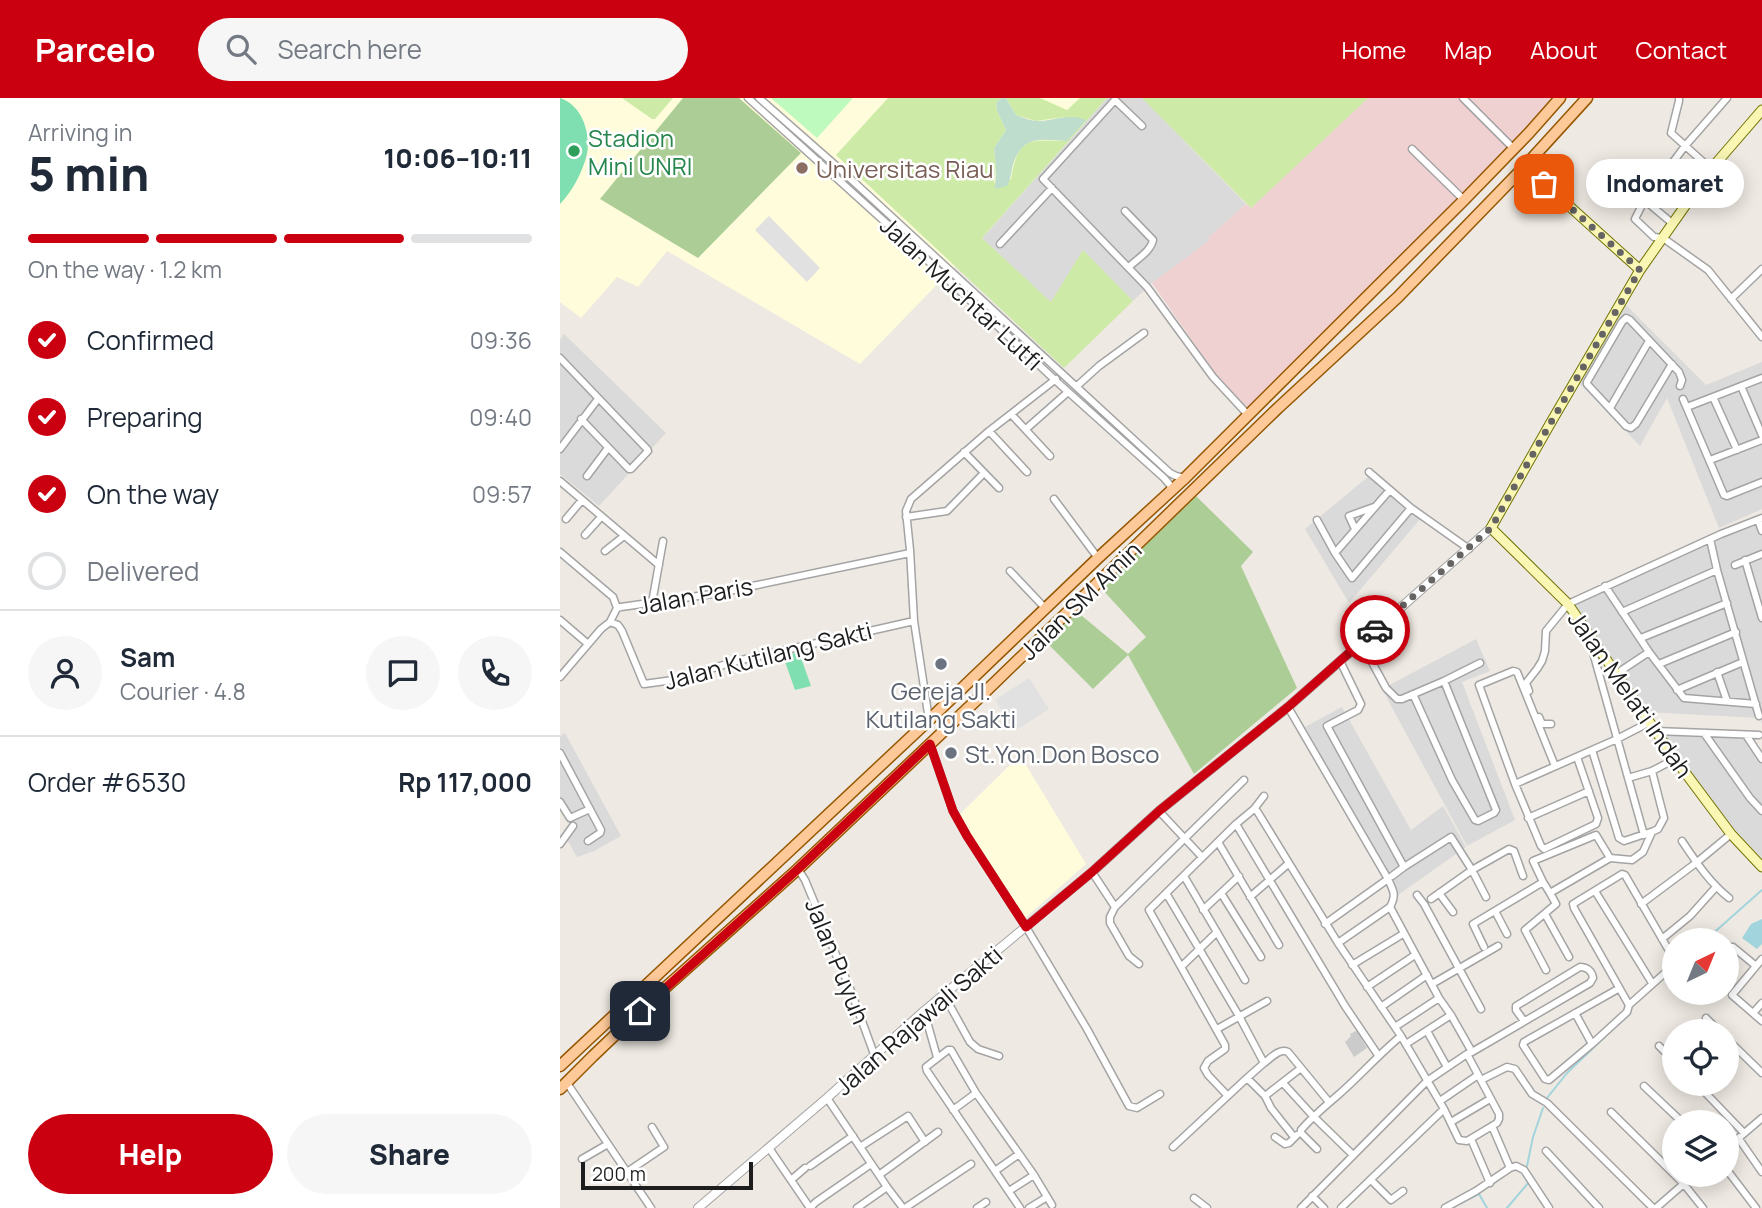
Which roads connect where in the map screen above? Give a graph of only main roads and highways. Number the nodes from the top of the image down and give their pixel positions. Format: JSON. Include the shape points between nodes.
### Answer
{"nodes":[{"id":1,"x":1560,"y":98,"type":"edge"},
{"id":2,"x":1587,"y":98,"type":"edge"},
{"id":3,"x":1762,"y":110,"type":"edge"},
{"id":4,"x":1525,"y":166,"type":"junction"},
{"id":5,"x":1640,"y":270,"type":"junction"},
{"id":6,"x":1491,"y":528,"type":"joint"},
{"id":7,"x":1110,"y":547,"type":"junction"},
{"id":8,"x":1122,"y":558,"type":"junction"},
{"id":9,"x":1762,"y":867,"type":"edge"},
{"id":10,"x":579,"y":1049,"type":"junction"},
{"id":11,"x":593,"y":1056,"type":"junction"},
{"id":12,"x":560,"y":1066,"type":"edge"},
{"id":13,"x":564,"y":1086,"type":"edge"}],
"edges":[{"from":1,"to":7,"type":"main road","name":"Jalan SM Amin","via":[[1249,416]]},
{"from":2,"to":4,"type":"main road","name":"Jalan SM Amin"},
{"from":3,"to":5,"type":"main road","name":"Jalan Rajawali Sakti","via":[[1730,144]]},
{"from":4,"to":5,"type":"main road"},
{"from":4,"to":8,"type":"main road","name":"Jalan SM Amin","via":[[1398,297]]},
{"from":5,"to":6,"type":"main road","name":"Jalan Rajawali Sakti"},
{"from":6,"to":9,"type":"main road","name":"Jalan Melati Indah","via":[[1568,604],[1675,759]]},
{"from":7,"to":8,"type":"main road"},
{"from":7,"to":10,"type":"main road","name":"Jalan SM Amin"},
{"from":8,"to":11,"type":"main road","name":"Jalan SM Amin","via":[[798,869]]},
{"from":10,"to":11,"type":"main road"},
{"from":10,"to":12,"type":"main road","name":"Jalan SM Amin"},
{"from":11,"to":13,"type":"main road","name":"Jalan SM Amin"}]}
